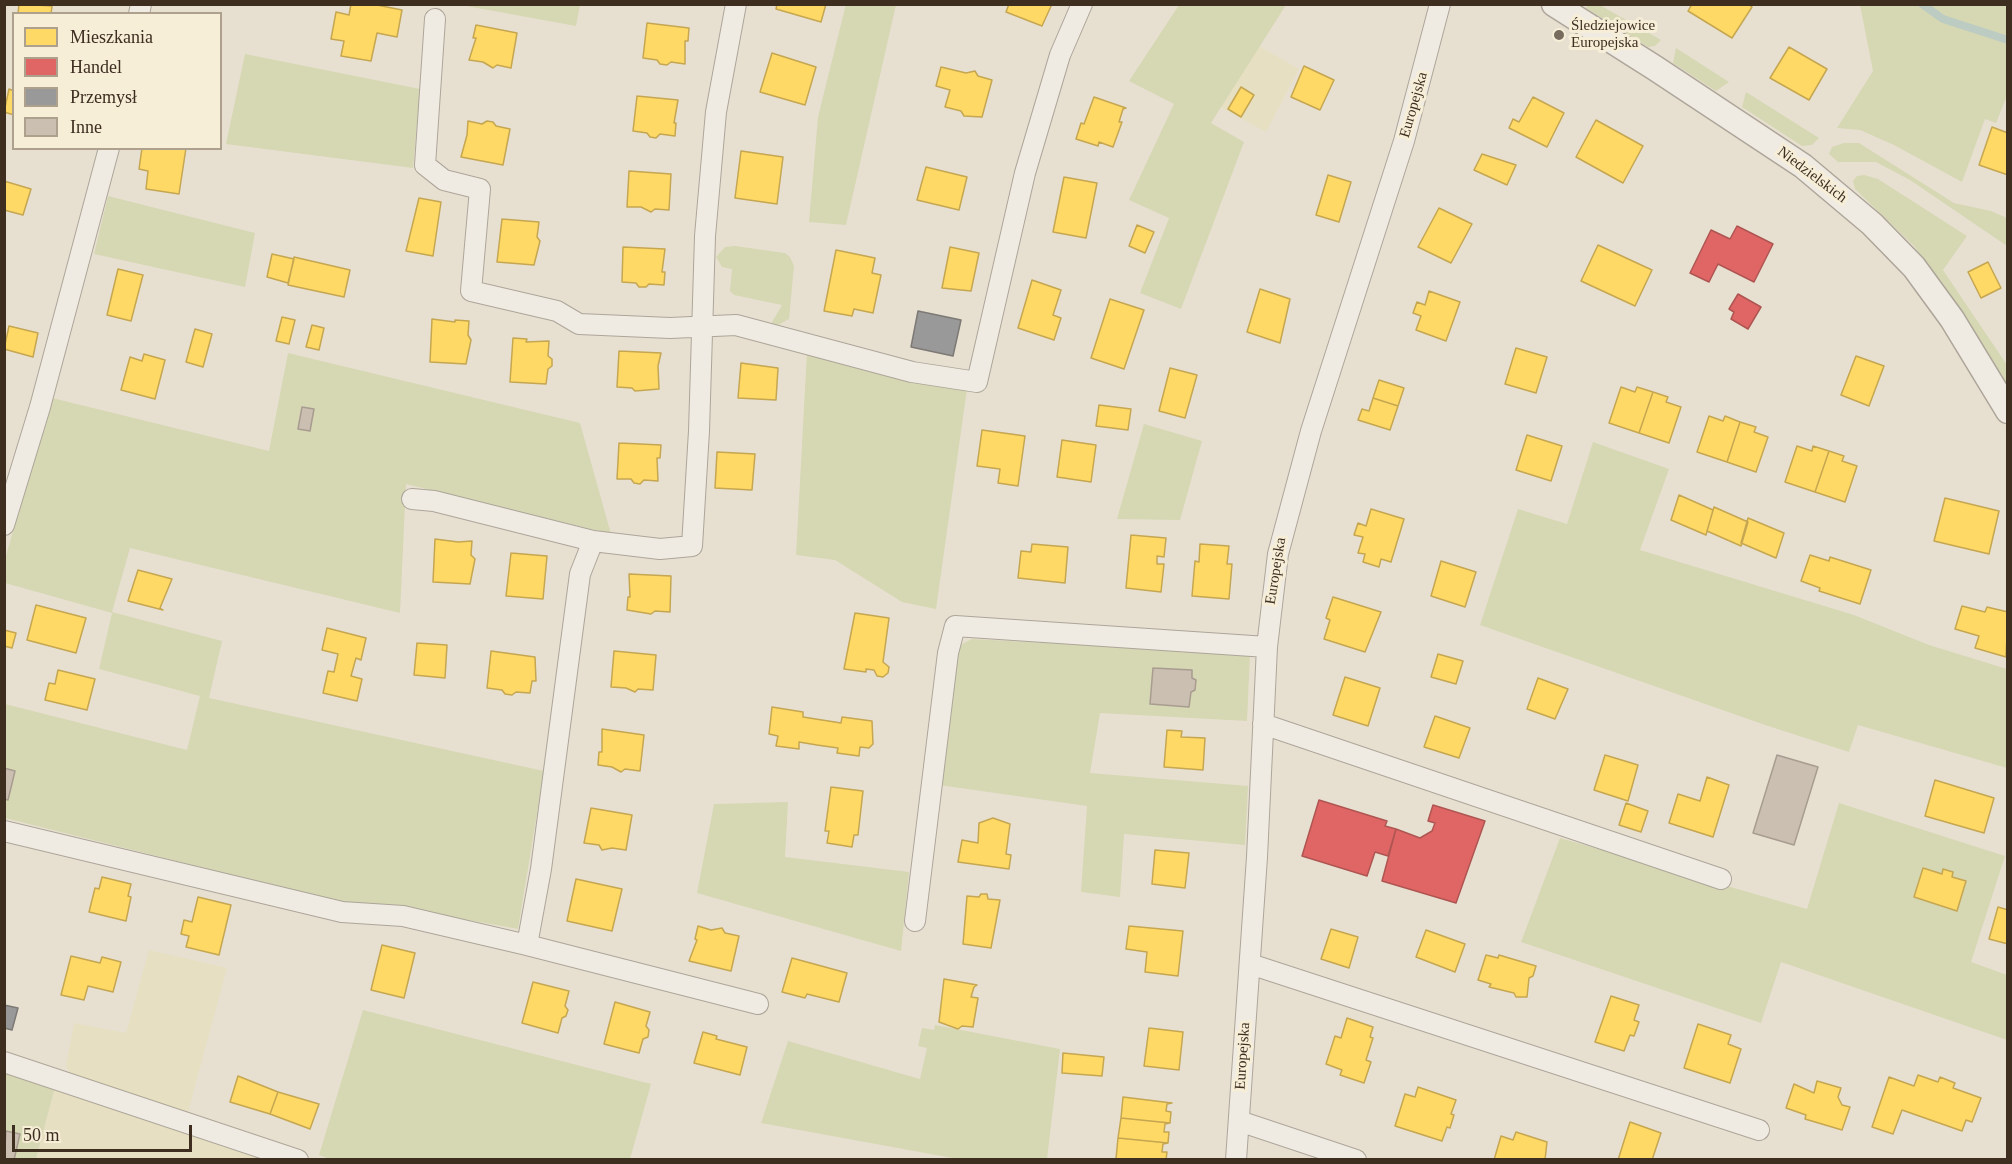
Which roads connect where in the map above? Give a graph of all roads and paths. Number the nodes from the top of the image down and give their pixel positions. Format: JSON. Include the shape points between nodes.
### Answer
{"nodes":[{"id":1,"x":736,"y":4,"type":"edge"},
{"id":2,"x":1082,"y":4,"type":"edge"},
{"id":3,"x":1440,"y":4,"type":"edge"},
{"id":4,"x":1554,"y":4,"type":"edge"},
{"id":5,"x":435,"y":19,"type":"dead end"},
{"id":6,"x":108,"y":150,"type":"edge"},
{"id":7,"x":702,"y":326,"type":"junction"},
{"id":8,"x":2007,"y":411,"type":"edge"},
{"id":9,"x":412,"y":499,"type":"dead end"},
{"id":10,"x":4,"y":525,"type":"edge"},
{"id":11,"x":593,"y":541,"type":"junction"},
{"id":12,"x":1267,"y":647,"type":"junction"},
{"id":13,"x":1263,"y":724,"type":"junction"},
{"id":14,"x":4,"y":831,"type":"edge"},
{"id":15,"x":1720,"y":879,"type":"dead end"},
{"id":16,"x":915,"y":921,"type":"dead end"},
{"id":17,"x":527,"y":945,"type":"junction"},
{"id":18,"x":1250,"y":964,"type":"junction"},
{"id":19,"x":758,"y":1004,"type":"dead end"},
{"id":20,"x":4,"y":1062,"type":"edge"},
{"id":21,"x":1239,"y":1121,"type":"junction"},
{"id":22,"x":1759,"y":1130,"type":"dead end"},
{"id":23,"x":298,"y":1160,"type":"edge"},
{"id":24,"x":1236,"y":1160,"type":"edge"},
{"id":25,"x":1356,"y":1160,"type":"edge"}],
"edges":[{"from":1,"to":7,"type":"street","via":[[716,112]]},
{"from":2,"to":7,"type":"street","via":[[1060,56],[1025,173],[977,382],[912,372],[736,325]]},
{"from":3,"to":12,"type":"street","name":"Europejska","via":[[1401,149],[1284,524]]},
{"from":4,"to":8,"type":"street","name":"Niedzielskich","via":[[1803,166],[1863,216],[1914,267],[1952,319]]},
{"from":5,"to":7,"type":"street","via":[[425,165],[444,180],[480,189],[471,291],[557,311],[579,324]]},
{"from":6,"to":10,"type":"street","via":[[40,407]]},
{"from":7,"to":11,"type":"street","via":[[693,546],[660,549]]},
{"from":9,"to":11,"type":"street","via":[[434,501]]},
{"from":11,"to":17,"type":"street","via":[[580,574],[541,869]]},
{"from":12,"to":13,"type":"street","name":"Europejska"},
{"from":12,"to":16,"type":"street","via":[[955,626],[948,652]]},
{"from":13,"to":15,"type":"street"},
{"from":13,"to":18,"type":"street","name":"Europejska"},
{"from":14,"to":17,"type":"street","via":[[342,912],[403,916]]},
{"from":17,"to":19,"type":"street"},
{"from":18,"to":21,"type":"street","name":"Europejska"},
{"from":18,"to":22,"type":"street"},
{"from":20,"to":23,"type":"street"},
{"from":21,"to":24,"type":"street","name":"Europejska"},
{"from":21,"to":25,"type":"street"}]}
